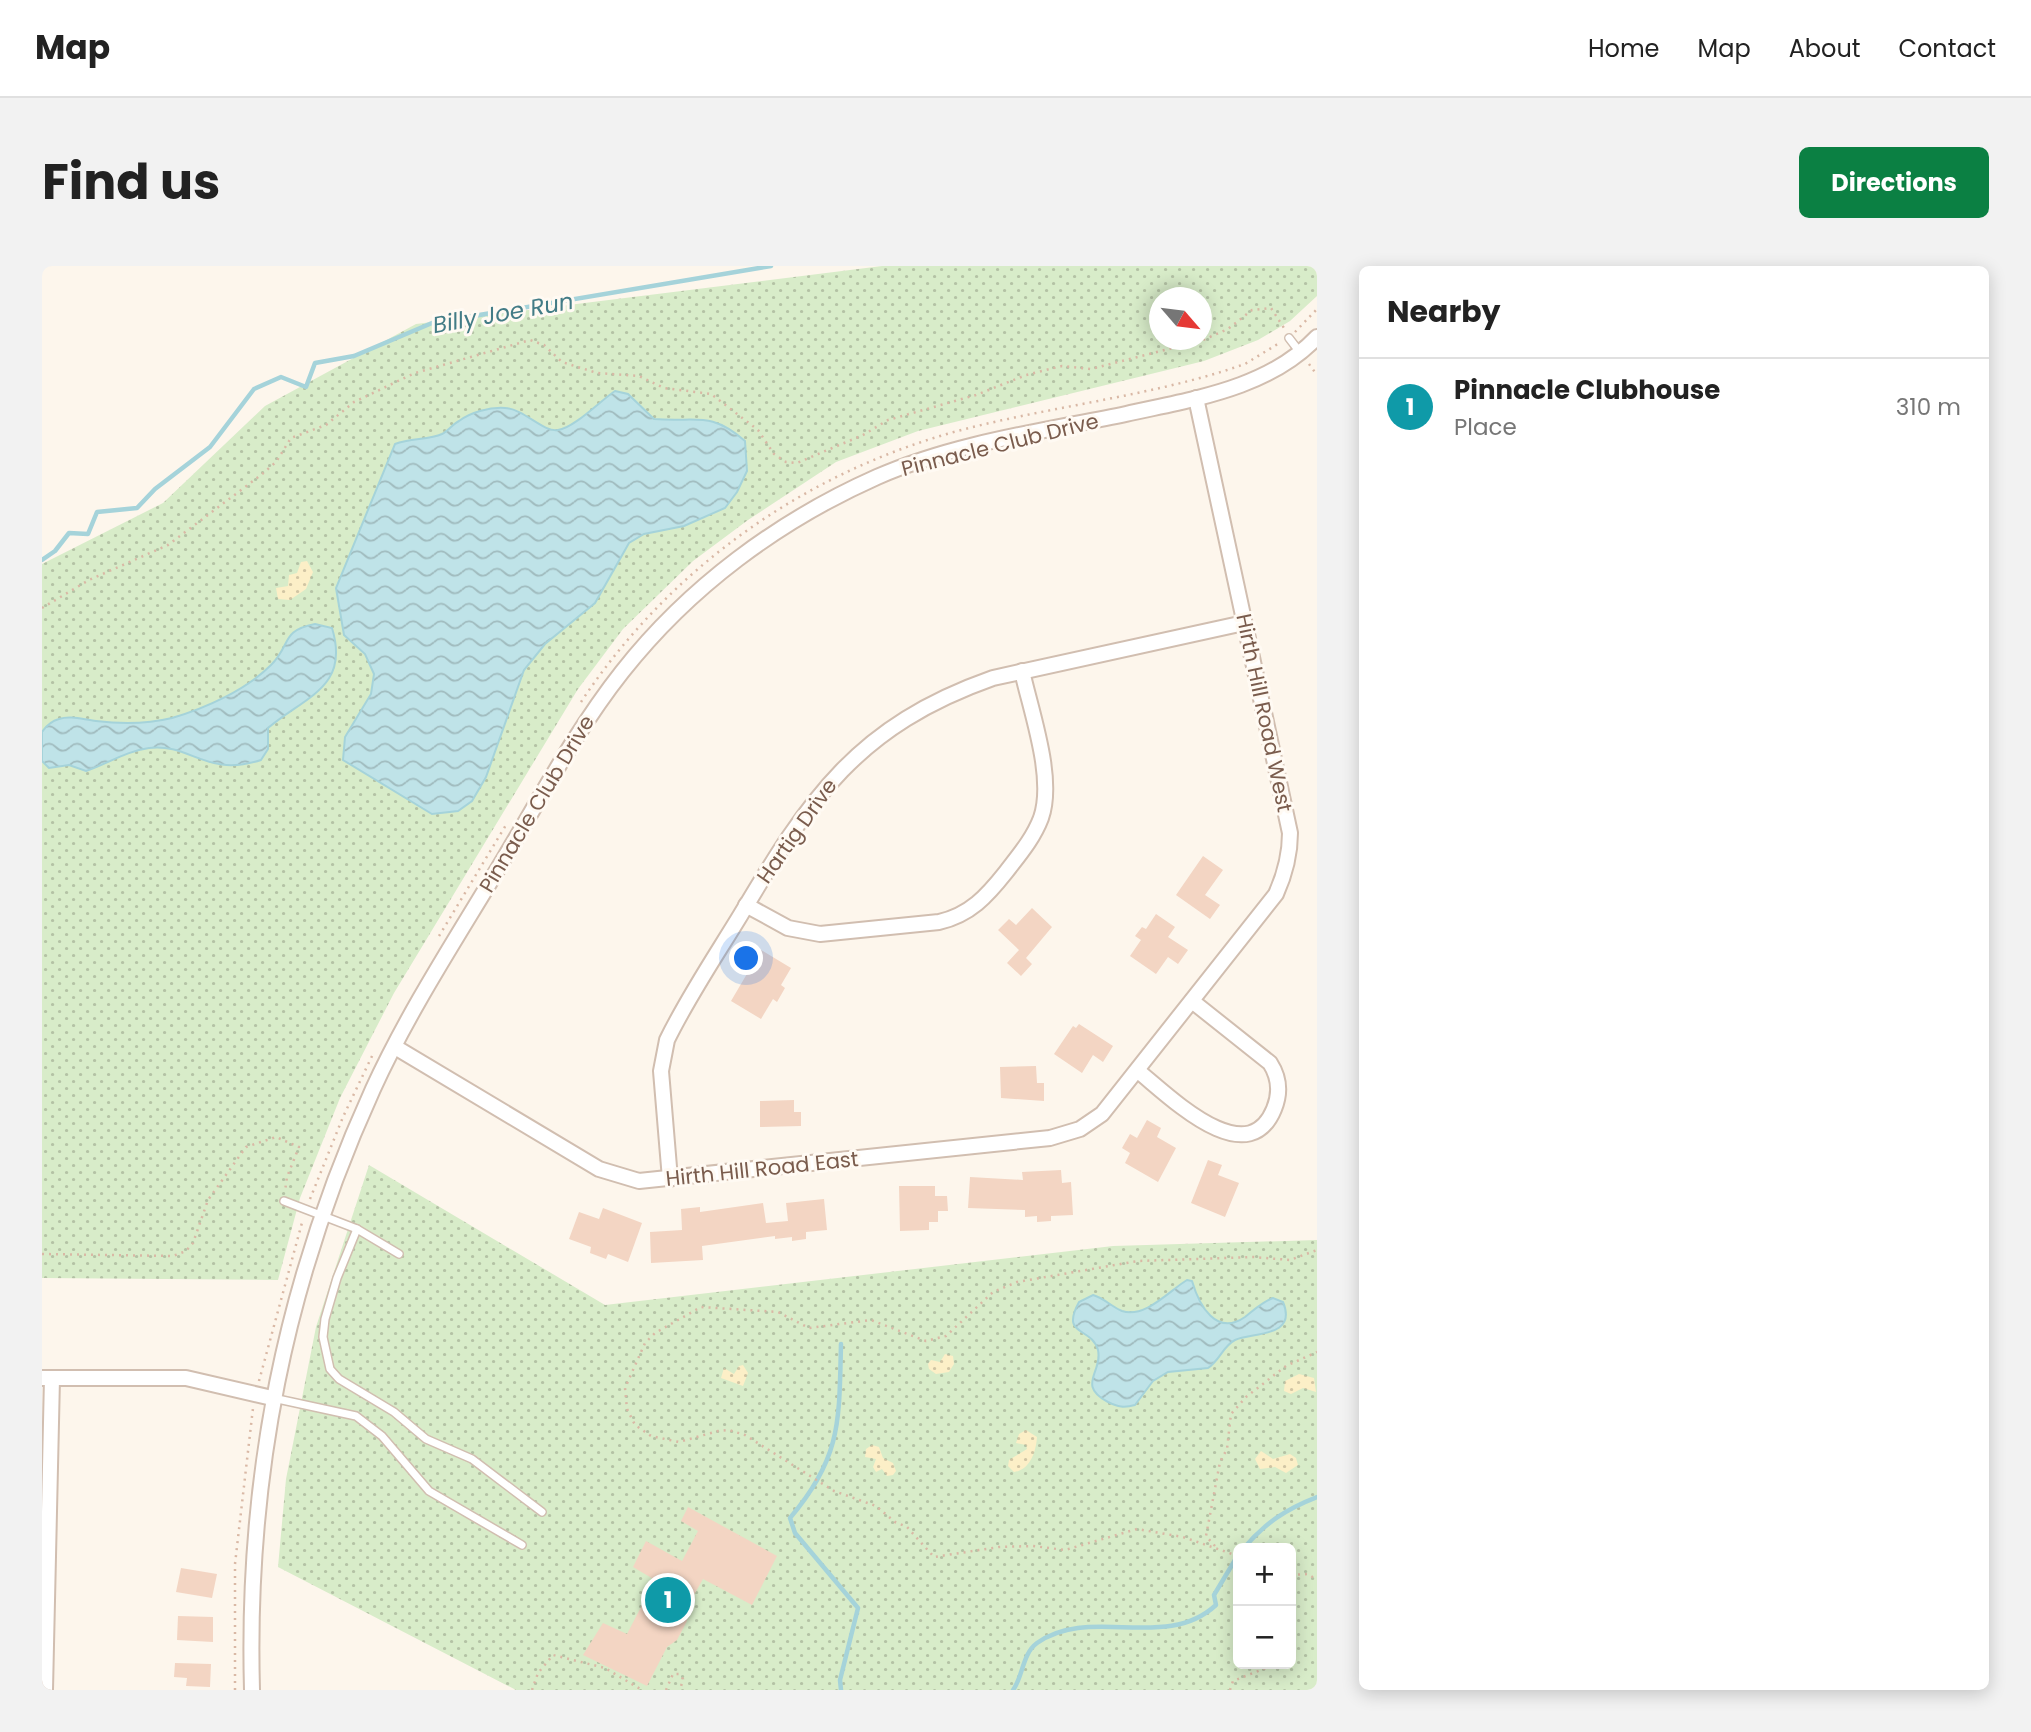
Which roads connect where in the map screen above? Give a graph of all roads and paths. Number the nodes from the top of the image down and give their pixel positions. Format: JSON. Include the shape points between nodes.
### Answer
{"nodes":[{"id":1,"x":1317,"y":309,"type":"edge"},
{"id":2,"x":1317,"y":337,"type":"edge"},
{"id":3,"x":1289,"y":338,"type":"junction"},
{"id":4,"x":1299,"y":351,"type":"junction"},
{"id":5,"x":1196,"y":398,"type":"junction"},
{"id":6,"x":42,"y":608,"type":"edge"},
{"id":7,"x":1244,"y":623,"type":"junction"},
{"id":8,"x":1022,"y":671,"type":"junction"},
{"id":9,"x":578,"y":707,"type":"dead end"},
{"id":10,"x":511,"y":817,"type":"dead end"},
{"id":11,"x":746,"y":905,"type":"junction"},
{"id":12,"x":437,"y":940,"type":"dead end"},
{"id":13,"x":1188,"y":1006,"type":"junction"},
{"id":14,"x":395,"y":1047,"type":"junction"},
{"id":15,"x":374,"y":1051,"type":"dead end"},
{"id":16,"x":1138,"y":1071,"type":"junction"},
{"id":17,"x":670,"y":1179,"type":"junction"},
{"id":18,"x":284,"y":1201,"type":"joint"},
{"id":19,"x":307,"y":1208,"type":"junction"},
{"id":20,"x":322,"y":1214,"type":"junction"},
{"id":21,"x":357,"y":1228,"type":"junction"},
{"id":22,"x":1317,"y":1250,"type":"edge"},
{"id":23,"x":42,"y":1254,"type":"edge"},
{"id":24,"x":399,"y":1254,"type":"dead end"},
{"id":25,"x":1317,"y":1352,"type":"edge"},
{"id":26,"x":47,"y":1378,"type":"edge"},
{"id":27,"x":256,"y":1394,"type":"junction"},
{"id":28,"x":272,"y":1398,"type":"junction"},
{"id":29,"x":542,"y":1512,"type":"dead end"},
{"id":30,"x":522,"y":1545,"type":"dead end"},
{"id":31,"x":1214,"y":1546,"type":"junction"},
{"id":32,"x":1233,"y":1554,"type":"edge"},
{"id":33,"x":1296,"y":1575,"type":"edge"},
{"id":34,"x":45,"y":1578,"type":"edge"},
{"id":35,"x":1317,"y":1580,"type":"edge"},
{"id":36,"x":1263,"y":1669,"type":"edge"},
{"id":37,"x":45,"y":1690,"type":"edge"},
{"id":38,"x":236,"y":1690,"type":"edge"},
{"id":39,"x":252,"y":1690,"type":"edge"},
{"id":40,"x":532,"y":1690,"type":"edge"},
{"id":41,"x":642,"y":1690,"type":"edge"},
{"id":42,"x":666,"y":1690,"type":"edge"},
{"id":43,"x":680,"y":1690,"type":"edge"},
{"id":44,"x":1230,"y":1690,"type":"edge"}],
"edges":[{"from":1,"to":3,"type":"path"},
{"from":2,"to":4,"type":"street","name":"Pinnacle Club Drive"},
{"from":3,"to":4,"type":"lane"},
{"from":3,"to":6,"type":"path","via":[[1271,307],[1260,307],[1203,340],[1091,369],[1062,366],[1026,375],[976,395],[888,420],[797,463],[774,454],[758,430],[711,394],[664,388],[639,376],[597,373],[562,362],[544,345],[530,340],[415,373],[354,402],[326,425],[291,438],[276,462],[168,545],[89,580]]},
{"from":3,"to":9,"type":"path","via":[[1224,371],[955,432],[831,479],[770,514],[705,563],[625,643]]},
{"from":4,"to":5,"type":"street","name":"Pinnacle Club Drive","via":[[1239,386]]},
{"from":5,"to":7,"type":"street","name":"Hirth Hill Road West"},
{"from":5,"to":14,"type":"street","name":"Pinnacle Club Drive","via":[[986,444],[880,476],[781,527],[738,557],[657,632],[588,719]]},
{"from":7,"to":8,"type":"street","name":"Hartig Drive"},
{"from":7,"to":13,"type":"street","name":"Hirth Hill Road West","via":[[1290,847],[1276,894]]},
{"from":8,"to":11,"type":"street","name":"Hartig Drive","via":[[963,688],[876,738],[808,807]]},
{"from":8,"to":11,"type":"street","via":[[1043,770],[1045,804],[1029,842],[979,903],[939,922],[820,934],[788,928]]},
{"from":10,"to":12,"type":"path"},
{"from":11,"to":17,"type":"street","name":"Hartig Drive","via":[[667,1040],[661,1071]]},
{"from":13,"to":16,"type":"street","name":"Hirth Hill Road East"},
{"from":13,"to":16,"type":"street","via":[[1269,1063],[1278,1091],[1269,1118],[1245,1133],[1218,1131]]},
{"from":14,"to":17,"type":"street","name":"Hirth Hill Road East","via":[[599,1169],[639,1181]]},
{"from":14,"to":20,"type":"street","name":"Pinnacle Club Drive"},
{"from":15,"to":19,"type":"path"},
{"from":16,"to":17,"type":"street","name":"Hirth Hill Road East","via":[[1092,1123],[1050,1138]]},
{"from":18,"to":19,"type":"lane"},
{"from":18,"to":23,"type":"path","via":[[287,1177],[299,1147],[276,1137],[247,1147],[208,1200],[198,1233],[186,1251],[173,1256]]},
{"from":19,"to":20,"type":"lane"},
{"from":19,"to":27,"type":"path"},
{"from":20,"to":21,"type":"lane"},
{"from":20,"to":28,"type":"street","name":"Pinnacle Club Drive","via":[[298,1288]]},
{"from":21,"to":24,"type":"lane"},
{"from":21,"to":29,"type":"lane","via":[[325,1319],[323,1338],[330,1369],[426,1439],[472,1459]]},
{"from":22,"to":31,"type":"path","via":[[1290,1260],[1138,1261],[1017,1282],[993,1292],[946,1336],[926,1341],[871,1320],[809,1328],[778,1312],[701,1307],[645,1343],[625,1388],[626,1409],[635,1425],[651,1436],[679,1442],[729,1430],[745,1435],[826,1485],[876,1506],[907,1527],[934,1557],[999,1547],[1065,1550],[1138,1529]]},
{"from":25,"to":31,"type":"path","via":[[1286,1366],[1246,1396],[1231,1414],[1227,1449],[1209,1509],[1206,1536]]},
{"from":26,"to":27,"type":"street","via":[[186,1378]]},
{"from":26,"to":34,"type":"street"},
{"from":27,"to":28,"type":"street"},
{"from":27,"to":38,"type":"path","via":[[235,1564]]},
{"from":28,"to":30,"type":"lane","via":[[356,1416],[382,1436],[429,1492]]},
{"from":28,"to":39,"type":"street","name":"Pinnacle Club Drive","via":[[249,1612]]},
{"from":31,"to":32,"type":"path"},
{"from":33,"to":35,"type":"path","via":[[1308,1574]]},
{"from":34,"to":37,"type":"street"},
{"from":36,"to":44,"type":"path","via":[[1233,1681]]},
{"from":40,"to":41,"type":"path","via":[[538,1673],[553,1655],[605,1668]]},
{"from":42,"to":43,"type":"path","via":[[673,1674],[679,1674],[683,1679]]}]}
